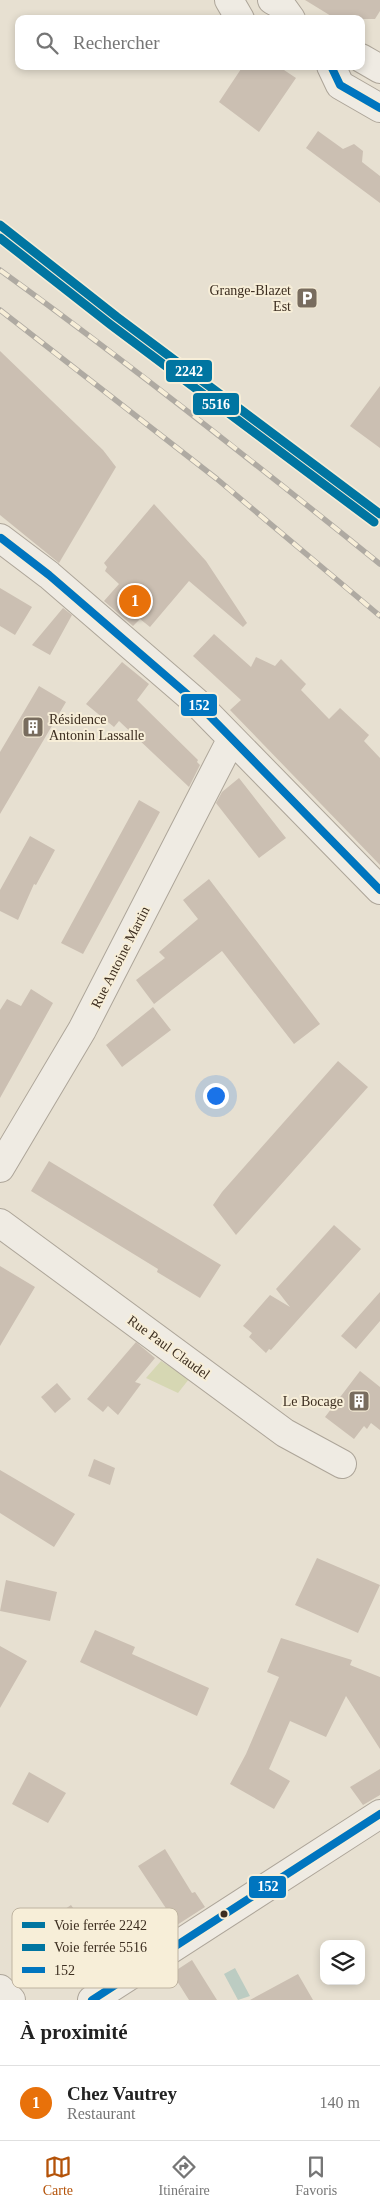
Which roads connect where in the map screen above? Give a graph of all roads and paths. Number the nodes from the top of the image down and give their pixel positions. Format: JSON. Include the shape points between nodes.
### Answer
{"nodes":[{"id":1,"x":229,"y":0,"type":"edge"},
{"id":2,"x":272,"y":0,"type":"edge"},
{"id":3,"x":238,"y":15,"type":"edge"},
{"id":4,"x":288,"y":15,"type":"edge"},
{"id":5,"x":365,"y":60,"type":"edge"},
{"id":6,"x":380,"y":69,"type":"edge"},
{"id":7,"x":333,"y":70,"type":"edge"},
{"id":8,"x":380,"y":108,"type":"edge"},
{"id":9,"x":0,"y":538,"type":"edge"},
{"id":10,"x":231,"y":740,"type":"junction"},
{"id":11,"x":380,"y":890,"type":"edge"},
{"id":12,"x":0,"y":1168,"type":"edge"},
{"id":13,"x":0,"y":1223,"type":"edge"},
{"id":14,"x":342,"y":1464,"type":"dead end"},
{"id":15,"x":380,"y":1814,"type":"edge"},
{"id":16,"x":178,"y":1944,"type":"edge"},
{"id":17,"x":111,"y":1988,"type":"edge"},
{"id":18,"x":0,"y":1989,"type":"edge"},
{"id":19,"x":11,"y":2000,"type":"edge"},
{"id":20,"x":92,"y":2000,"type":"edge"}],
"edges":[{"from":1,"to":3,"type":"street"},
{"from":2,"to":4,"type":"street"},
{"from":5,"to":6,"type":"street"},
{"from":7,"to":8,"type":"street","via":[[340,84]]},
{"from":9,"to":10,"type":"street","via":[[49,575],[195,701]]},
{"from":10,"to":11,"type":"street"},
{"from":10,"to":12,"type":"street","name":"Rue Antoine Martin","via":[[82,1030]]},
{"from":13,"to":14,"type":"street","name":"Rue Paul Claudel","via":[[284,1433]]},
{"from":15,"to":16,"type":"street"},
{"from":17,"to":20,"type":"street"},
{"from":18,"to":19,"type":"street"}]}
